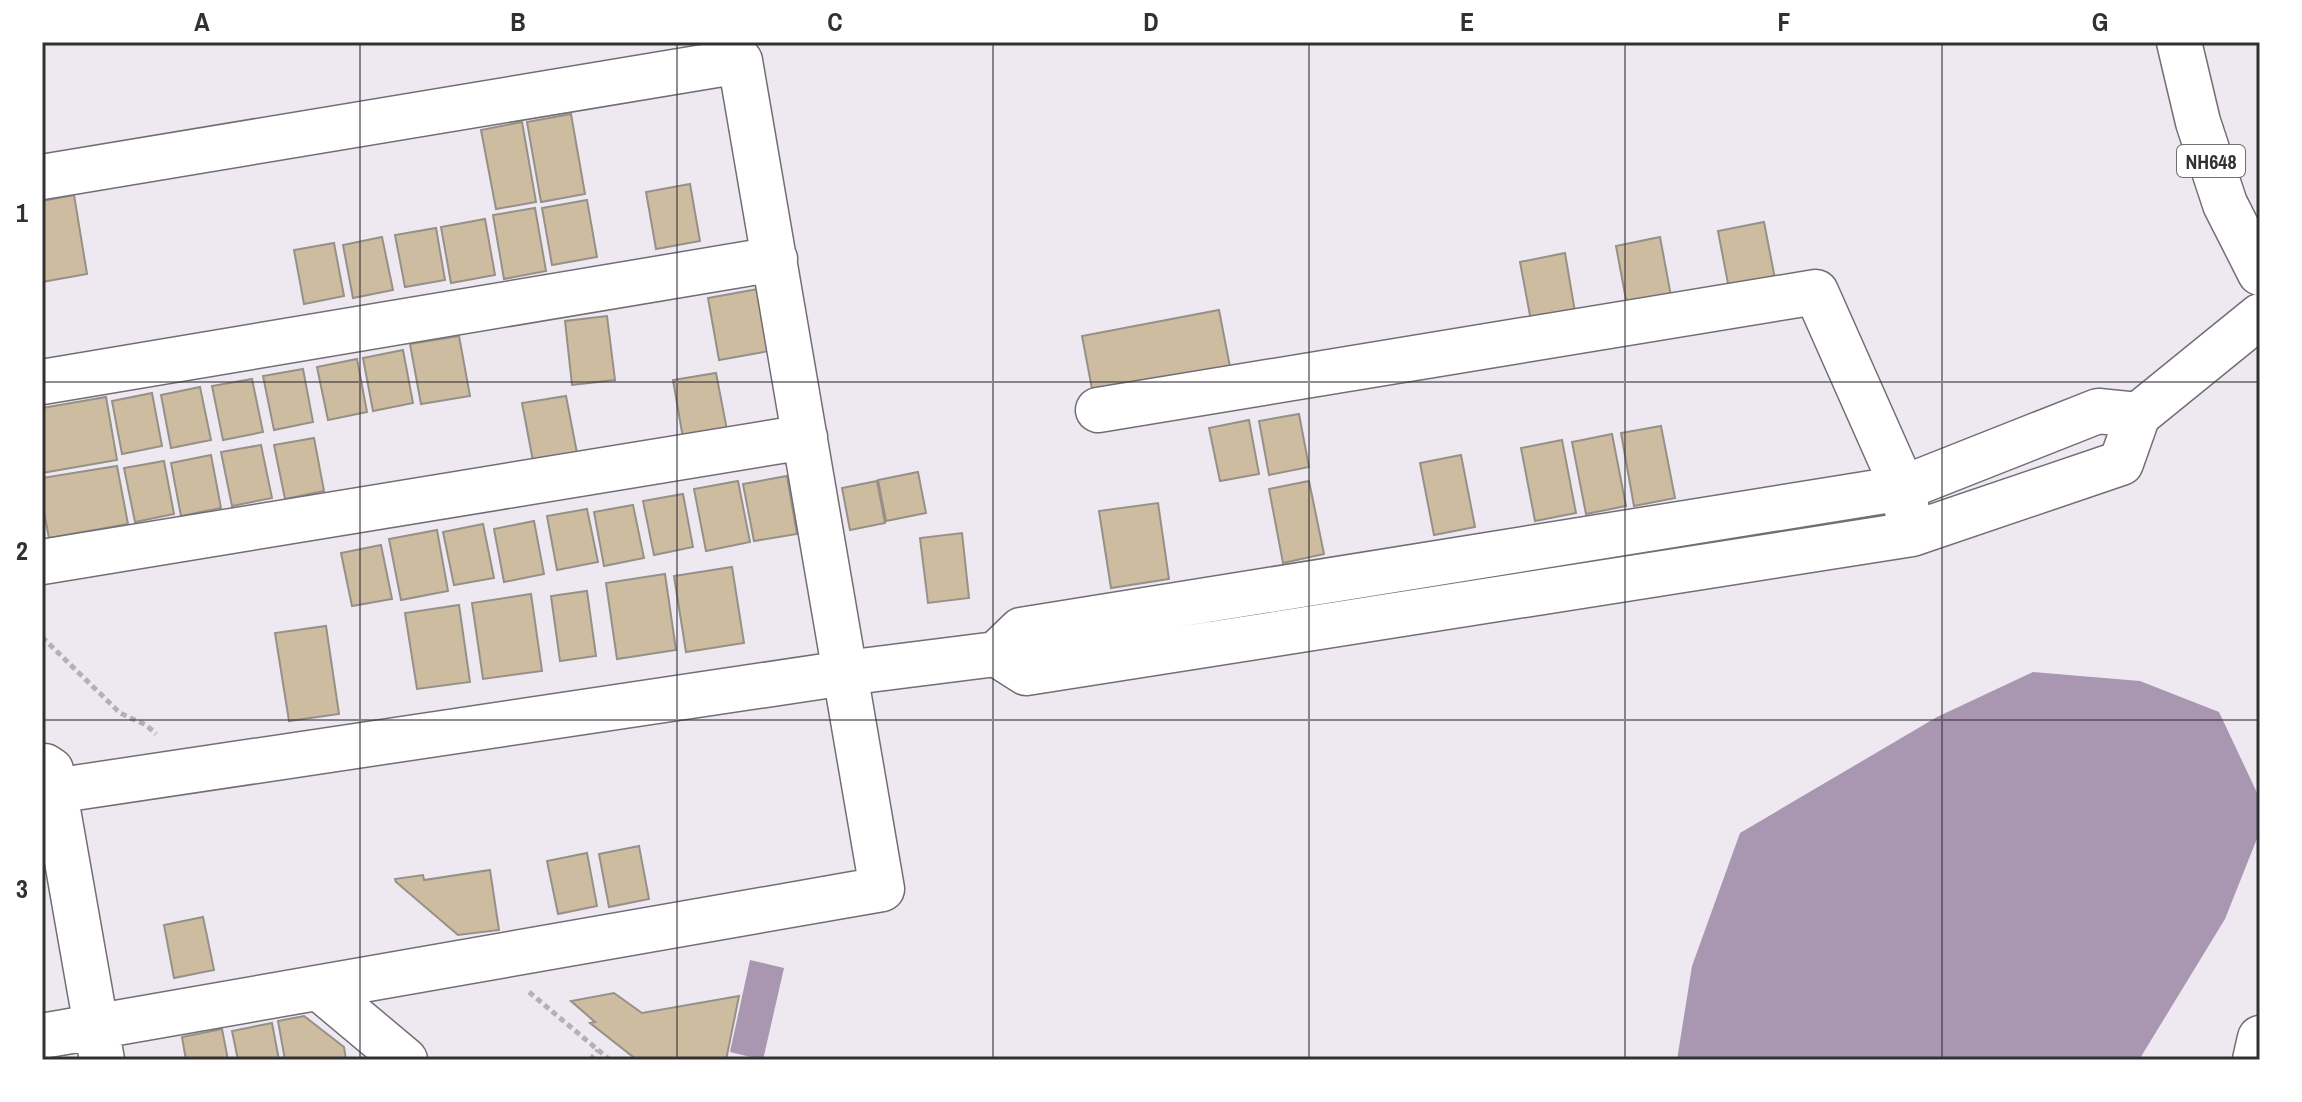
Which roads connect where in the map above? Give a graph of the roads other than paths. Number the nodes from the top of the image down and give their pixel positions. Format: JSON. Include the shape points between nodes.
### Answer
{"nodes":[{"id":1,"x":2179,"y":42,"type":"edge"},
{"id":2,"x":42,"y":177,"type":"edge"},
{"id":3,"x":775,"y":259,"type":"junction"},
{"id":4,"x":2260,"y":273,"type":"edge"},
{"id":5,"x":2260,"y":316,"type":"edge"},
{"id":6,"x":42,"y":382,"type":"edge"},
{"id":7,"x":1098,"y":410,"type":"dead end"},
{"id":8,"x":2138,"y":415,"type":"junction"},
{"id":9,"x":805,"y":437,"type":"junction"},
{"id":10,"x":1903,"y":488,"type":"junction"},
{"id":11,"x":1912,"y":534,"type":"junction"},
{"id":12,"x":42,"y":562,"type":"edge"},
{"id":13,"x":996,"y":654,"type":"junction"},
{"id":14,"x":845,"y":673,"type":"junction"},
{"id":15,"x":48,"y":778,"type":"edge"},
{"id":16,"x":319,"y":988,"type":"junction"},
{"id":17,"x":42,"y":1036,"type":"edge"},
{"id":18,"x":2260,"y":1038,"type":"edge"},
{"id":19,"x":99,"y":1043,"type":"edge"},
{"id":20,"x":405,"y":1060,"type":"edge"},
{"id":21,"x":2255,"y":1060,"type":"edge"}],
"edges":[{"from":1,"to":4,"type":"main road","number":"NH648","via":[[2225,204]]},
{"from":2,"to":3,"type":"main road","via":[[740,61]]},
{"from":3,"to":6,"type":"main road"},
{"from":3,"to":9,"type":"main road"},
{"from":5,"to":8,"type":"main road"},
{"from":7,"to":10,"type":"main road","via":[[1816,292]]},
{"from":8,"to":10,"type":"main road","via":[[2098,411]]},
{"from":8,"to":11,"type":"main road","via":[[2121,463]]},
{"from":9,"to":12,"type":"main road"},
{"from":9,"to":14,"type":"main road"},
{"from":10,"to":11,"type":"main road"},
{"from":10,"to":13,"type":"main road","via":[[1021,630]]},
{"from":11,"to":13,"type":"main road","via":[[1026,673]]},
{"from":13,"to":14,"type":"main road"},
{"from":14,"to":15,"type":"main road","via":[[171,774]]},
{"from":14,"to":16,"type":"main road","via":[[882,889]]},
{"from":15,"to":19,"type":"main road"},
{"from":16,"to":19,"type":"main road"},
{"from":16,"to":20,"type":"main road"},
{"from":17,"to":19,"type":"main road"},
{"from":18,"to":21,"type":"main road"}]}
